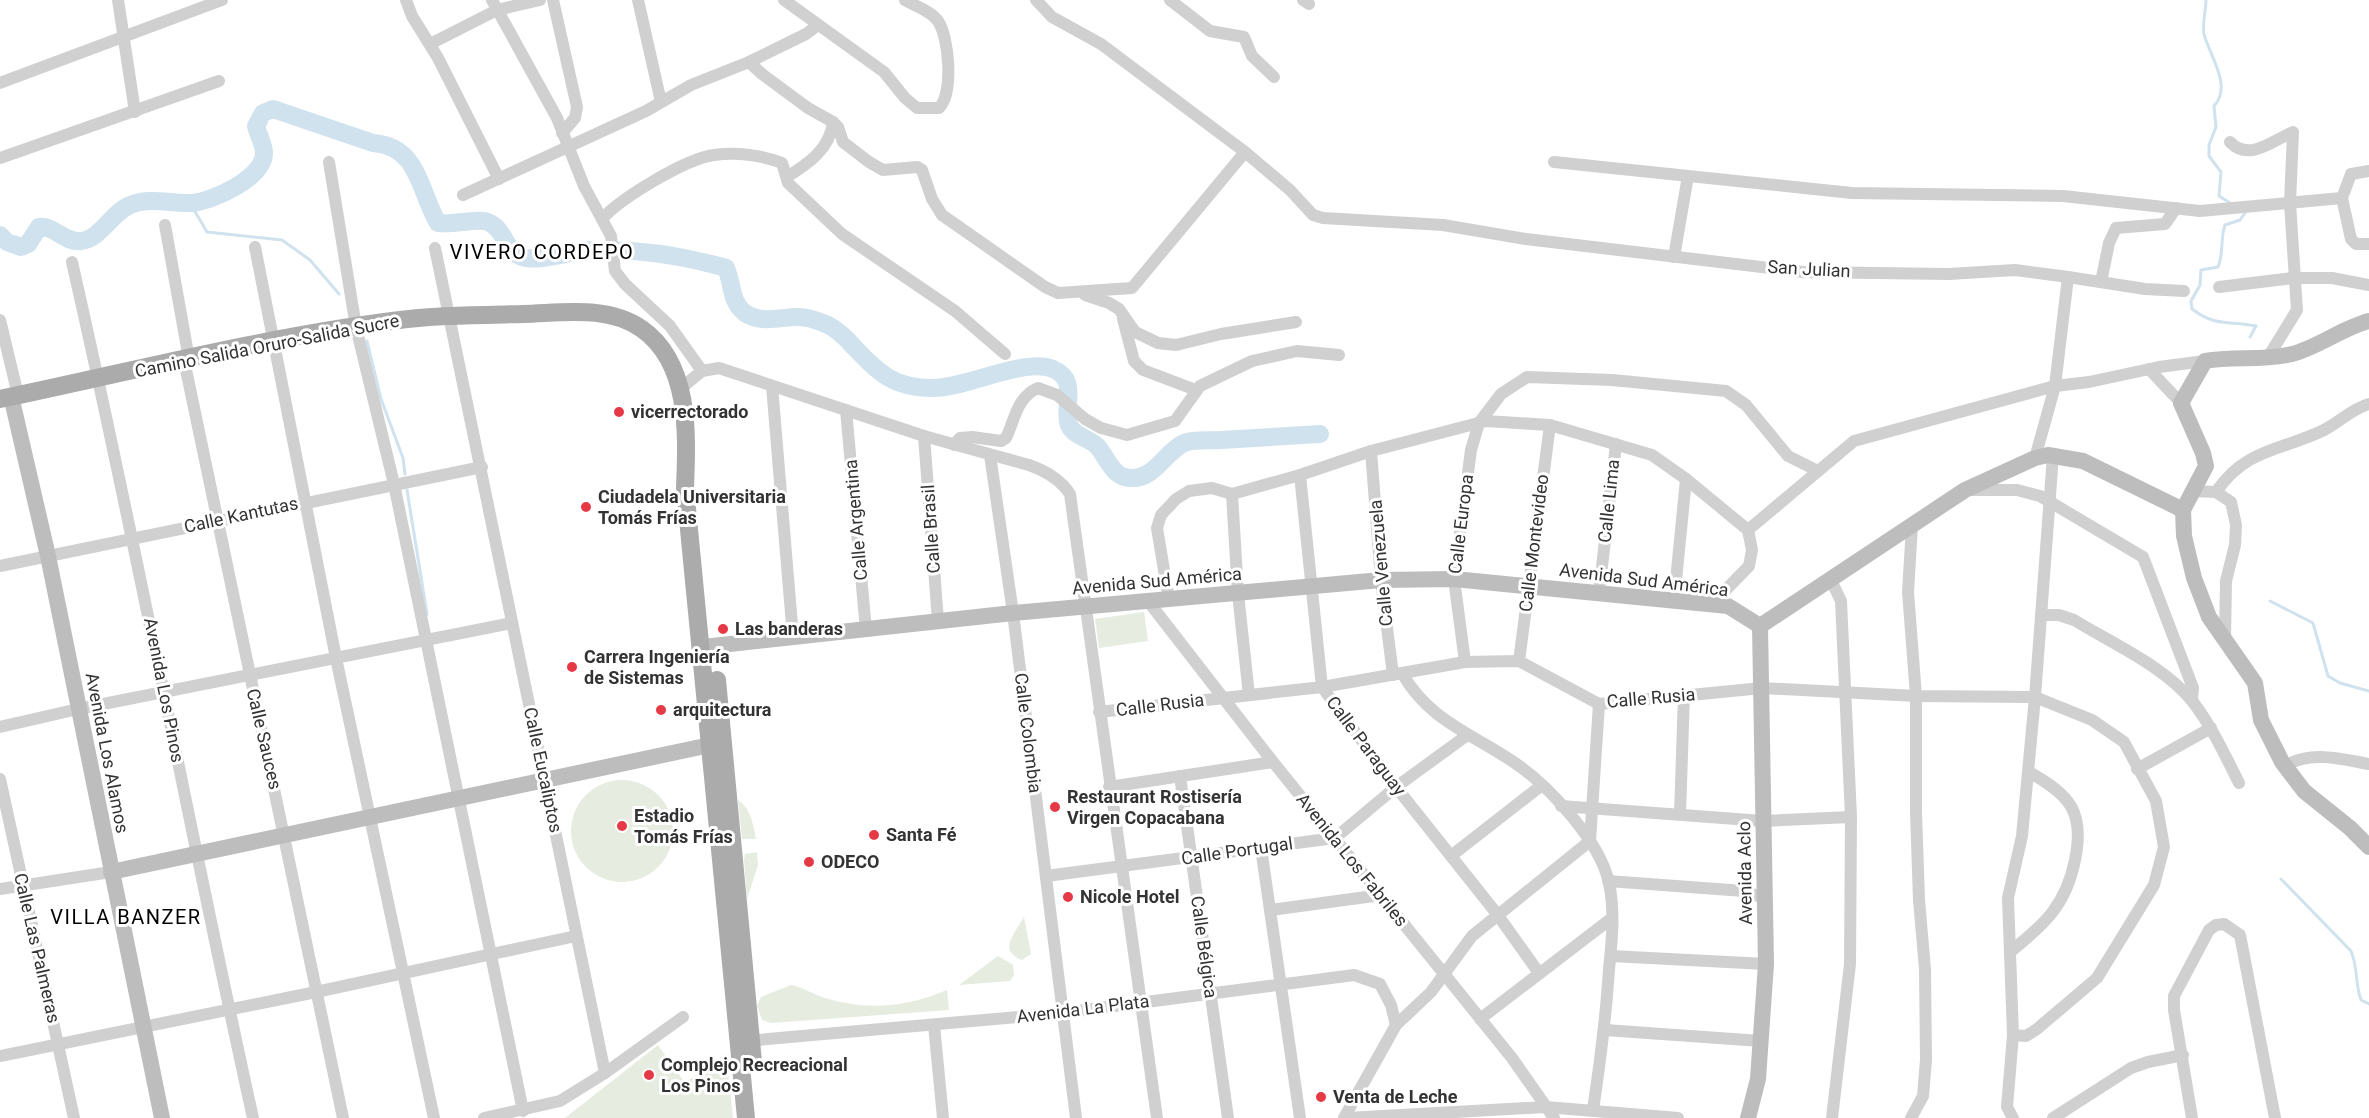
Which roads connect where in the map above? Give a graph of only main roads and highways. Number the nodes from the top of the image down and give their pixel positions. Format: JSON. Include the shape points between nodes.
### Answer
{"nodes":[{"id":1,"x":10,"y":397,"type":"edge"},
{"id":2,"x":708,"y":647,"type":"junction"},
{"id":3,"x":745,"y":1041,"type":"junction"},
{"id":4,"x":746,"y":1118,"type":"edge"},
{"id":5,"x":759,"y":1118,"type":"edge"}],
"edges":[{"from":1,"to":2,"type":"main road","name":"Camino Salida Oruro-Salida Sucre","via":[[356,327],[448,316],[588,312],[618,317],[642,329],[665,351],[681,388],[685,488]]},
{"from":2,"to":3,"type":"main road"},
{"from":2,"to":3,"type":"main road","via":[[710,745]]},
{"from":3,"to":4,"type":"main road"},
{"from":3,"to":5,"type":"main road"}]}
